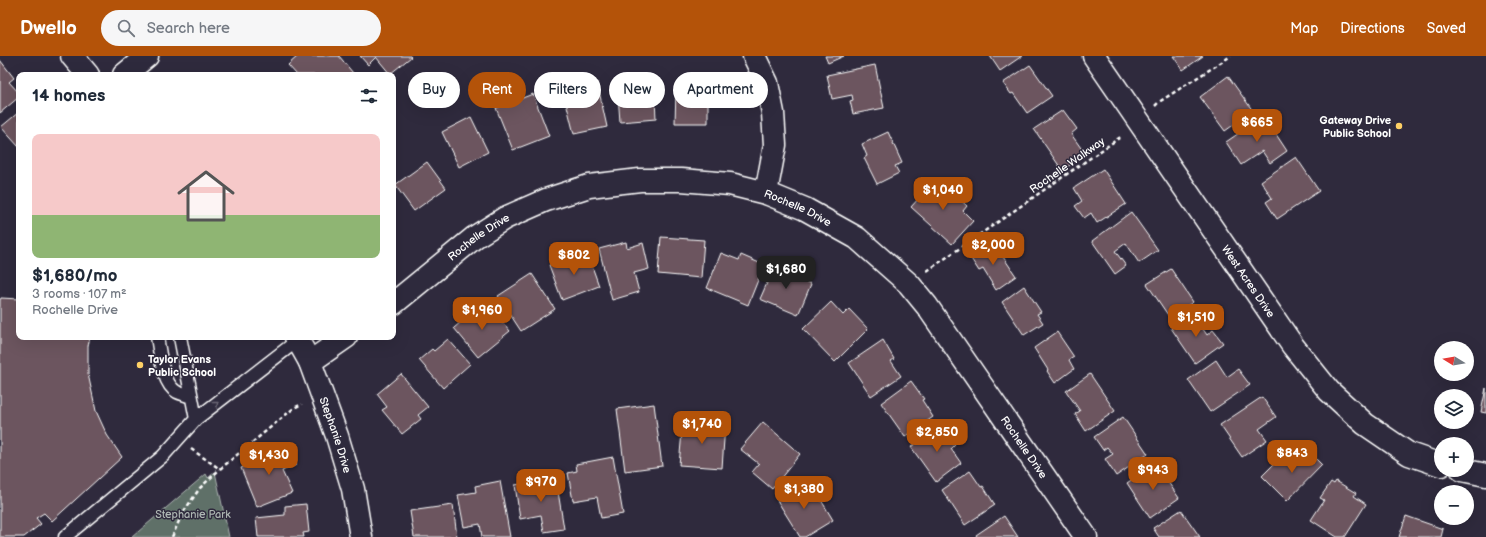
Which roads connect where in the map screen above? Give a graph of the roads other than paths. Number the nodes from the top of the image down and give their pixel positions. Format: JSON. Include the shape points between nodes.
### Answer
{"nodes":[{"id":1,"x":72,"y":56,"type":"edge"},
{"id":2,"x":147,"y":56,"type":"edge"},
{"id":3,"x":754,"y":56,"type":"edge"},
{"id":4,"x":1094,"y":56,"type":"edge"},
{"id":5,"x":85,"y":72,"type":"edge"},
{"id":6,"x":128,"y":72,"type":"edge"},
{"id":7,"x":766,"y":193,"type":"junction"},
{"id":8,"x":396,"y":302,"type":"edge"},
{"id":9,"x":158,"y":340,"type":"edge"},
{"id":10,"x":181,"y":340,"type":"edge"},
{"id":11,"x":296,"y":340,"type":"edge"},
{"id":12,"x":298,"y":340,"type":"edge"},
{"id":13,"x":342,"y":340,"type":"edge"},
{"id":14,"x":310,"y":362,"type":"junction"},
{"id":15,"x":191,"y":397,"type":"junction"},
{"id":16,"x":196,"y":419,"type":"junction"},
{"id":17,"x":1434,"y":463,"type":"edge"},
{"id":18,"x":1474,"y":472,"type":"edge"},
{"id":19,"x":1486,"y":475,"type":"edge"},
{"id":20,"x":65,"y":537,"type":"edge"},
{"id":21,"x":360,"y":537,"type":"edge"},
{"id":22,"x":1086,"y":537,"type":"edge"}],
"edges":[{"from":1,"to":5,"type":"street"},
{"from":2,"to":6,"type":"street"},
{"from":3,"to":7,"type":"street","via":[[767,83],[773,112],[775,145]]},
{"from":4,"to":17,"type":"street","name":"West Acres Drive","via":[[1289,339],[1329,391],[1365,424],[1403,450]]},
{"from":7,"to":8,"type":"street","name":"Rochelle Drive","via":[[730,184],[681,180],[640,180],[589,186],[546,200],[505,218],[475,237]]},
{"from":7,"to":22,"type":"street","name":"Rochelle Drive","via":[[805,209],[857,238],[909,284]]},
{"from":9,"to":15,"type":"lane","via":[[169,385]]},
{"from":10,"to":15,"type":"lane"},
{"from":16,"to":11,"type":"lane","one_way":true},
{"from":12,"to":14,"type":"street","name":"Stephanie Drive"},
{"from":13,"to":14,"type":"street"},
{"from":14,"to":21,"type":"street","name":"Stephanie Drive","via":[[353,489]]},
{"from":15,"to":16,"type":"lane"},
{"from":16,"to":20,"type":"lane","via":[[163,456]]},
{"from":18,"to":19,"type":"street"}]}
